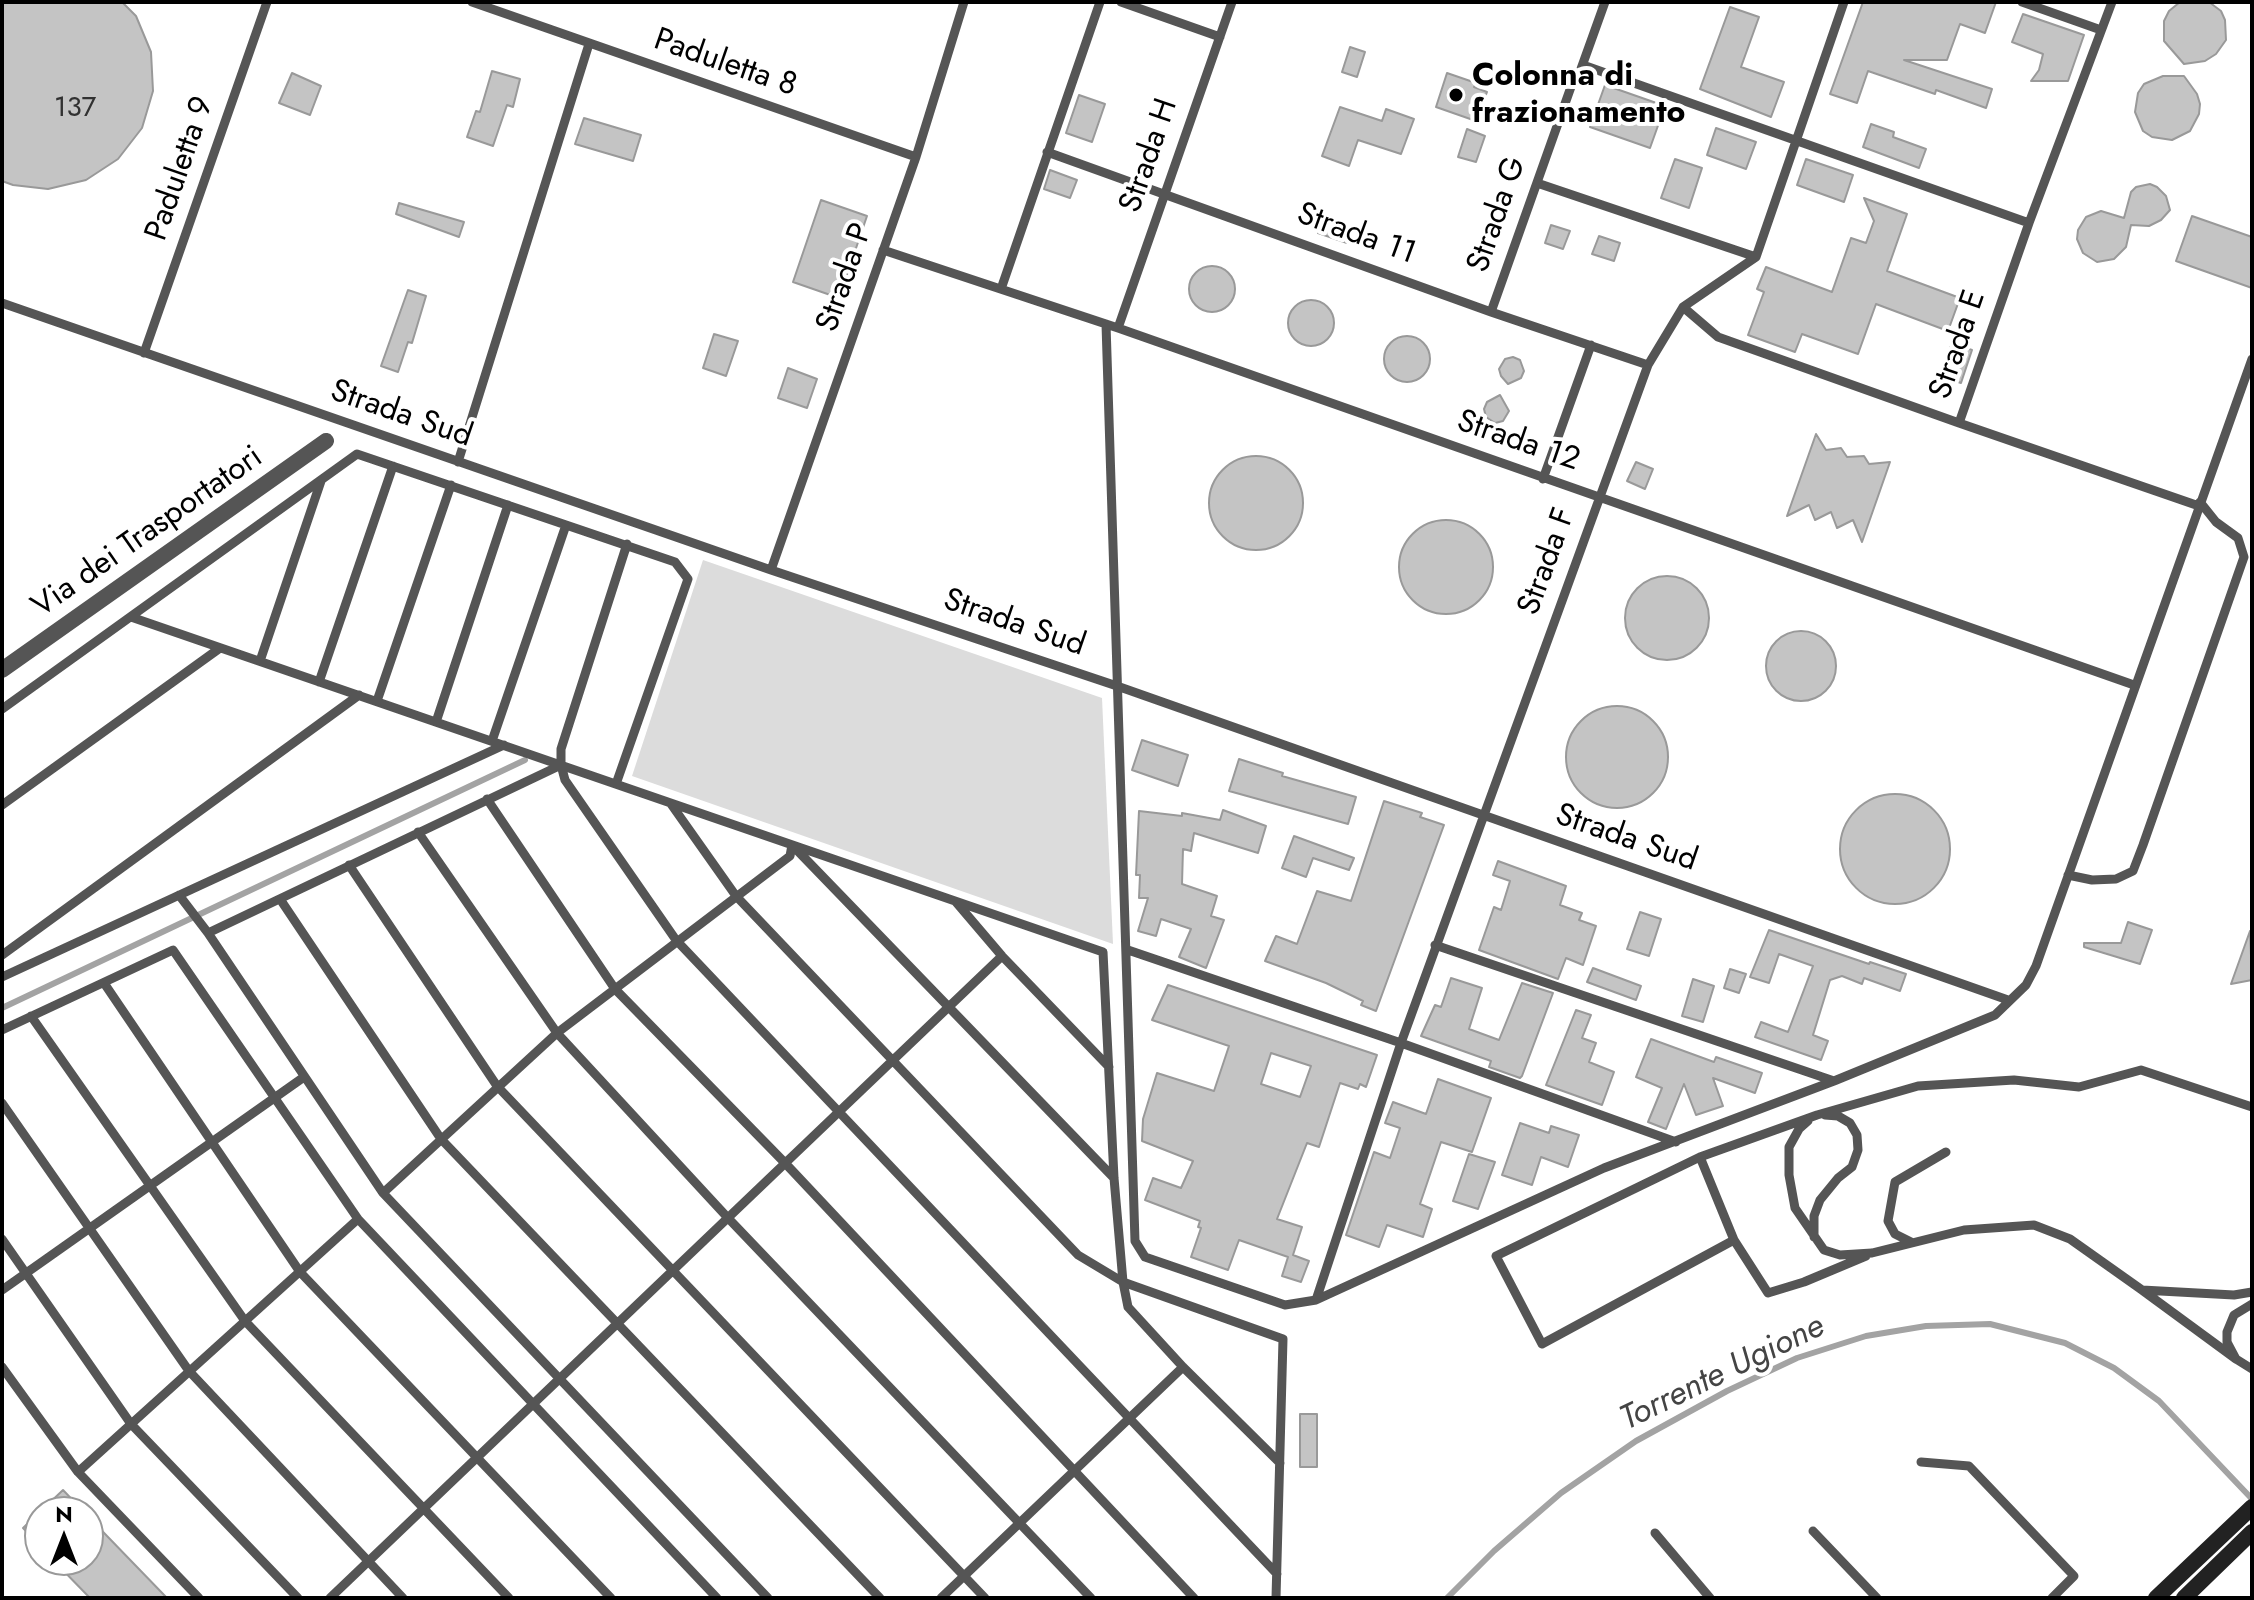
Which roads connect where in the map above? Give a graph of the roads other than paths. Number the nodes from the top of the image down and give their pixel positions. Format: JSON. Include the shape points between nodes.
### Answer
{"nodes":[{"id":1,"x":267,"y":2,"type":"edge"},
{"id":2,"x":472,"y":2,"type":"edge"},
{"id":3,"x":964,"y":2,"type":"edge"},
{"id":4,"x":1100,"y":2,"type":"edge"},
{"id":5,"x":1121,"y":2,"type":"edge"},
{"id":6,"x":1232,"y":2,"type":"edge"},
{"id":7,"x":1605,"y":2,"type":"edge"},
{"id":8,"x":1844,"y":2,"type":"edge"},
{"id":9,"x":2022,"y":2,"type":"edge"},
{"id":10,"x":2112,"y":2,"type":"edge"},
{"id":11,"x":2101,"y":30,"type":"junction"},
{"id":12,"x":1220,"y":37,"type":"junction"},
{"id":13,"x":589,"y":44,"type":"junction"},
{"id":14,"x":1583,"y":65,"type":"junction"},
{"id":15,"x":1795,"y":139,"type":"junction"},
{"id":16,"x":1047,"y":152,"type":"junction"},
{"id":17,"x":916,"y":157,"type":"junction"},
{"id":18,"x":1537,"y":183,"type":"junction"},
{"id":19,"x":1165,"y":194,"type":"junction"},
{"id":20,"x":2029,"y":223,"type":"junction"},
{"id":21,"x":883,"y":250,"type":"junction"},
{"id":22,"x":1756,"y":257,"type":"junction"},
{"id":23,"x":1001,"y":289,"type":"junction"},
{"id":24,"x":2,"y":303,"type":"edge"},
{"id":25,"x":1683,"y":307,"type":"junction"},
{"id":26,"x":1491,"y":312,"type":"junction"},
{"id":27,"x":1106,"y":324,"type":"junction"},
{"id":28,"x":1118,"y":328,"type":"junction"},
{"id":29,"x":1591,"y":345,"type":"junction"},
{"id":30,"x":144,"y":353,"type":"junction"},
{"id":31,"x":2252,"y":359,"type":"edge"},
{"id":32,"x":1648,"y":365,"type":"junction"},
{"id":33,"x":1959,"y":423,"type":"junction"},
{"id":34,"x":326,"y":441,"type":"dead end"},
{"id":35,"x":458,"y":462,"type":"junction"},
{"id":36,"x":393,"y":466,"type":"junction"},
{"id":37,"x":1543,"y":479,"type":"junction"},
{"id":38,"x":321,"y":481,"type":"junction"},
{"id":39,"x":451,"y":485,"type":"junction"},
{"id":40,"x":1599,"y":498,"type":"junction"},
{"id":41,"x":2199,"y":504,"type":"junction"},
{"id":42,"x":508,"y":505,"type":"junction"},
{"id":43,"x":566,"y":525,"type":"junction"},
{"id":44,"x":627,"y":544,"type":"junction"},
{"id":45,"x":771,"y":570,"type":"junction"},
{"id":46,"x":131,"y":617,"type":"junction"},
{"id":47,"x":220,"y":648,"type":"junction"},
{"id":48,"x":260,"y":661,"type":"junction"},
{"id":49,"x":2,"y":670,"type":"edge"},
{"id":50,"x":319,"y":682,"type":"junction"},
{"id":51,"x":2134,"y":685,"type":"junction"},
{"id":52,"x":1117,"y":686,"type":"junction"},
{"id":53,"x":359,"y":695,"type":"junction"},
{"id":54,"x":377,"y":701,"type":"junction"},
{"id":55,"x":2,"y":709,"type":"edge"},
{"id":56,"x":436,"y":722,"type":"junction"},
{"id":57,"x":492,"y":741,"type":"junction"},
{"id":58,"x":504,"y":745,"type":"junction"},
{"id":59,"x":561,"y":765,"type":"junction"},
{"id":60,"x":616,"y":784,"type":"junction"},
{"id":61,"x":487,"y":799,"type":"junction"},
{"id":62,"x":670,"y":803,"type":"junction"},
{"id":63,"x":2,"y":805,"type":"edge"},
{"id":64,"x":1481,"y":816,"type":"junction"},
{"id":65,"x":418,"y":832,"type":"junction"},
{"id":66,"x":792,"y":845,"type":"junction"},
{"id":67,"x":349,"y":865,"type":"junction"},
{"id":68,"x":2068,"y":875,"type":"junction"},
{"id":69,"x":179,"y":895,"type":"junction"},
{"id":70,"x":736,"y":896,"type":"junction"},
{"id":71,"x":280,"y":899,"type":"junction"},
{"id":72,"x":955,"y":901,"type":"junction"},
{"id":73,"x":204,"y":930,"type":"junction"},
{"id":74,"x":676,"y":940,"type":"junction"},
{"id":75,"x":1435,"y":945,"type":"junction"},
{"id":76,"x":1128,"y":950,"type":"junction"},
{"id":77,"x":2,"y":955,"type":"edge"},
{"id":78,"x":1002,"y":956,"type":"junction"},
{"id":79,"x":2,"y":977,"type":"edge"},
{"id":80,"x":104,"y":983,"type":"junction"},
{"id":81,"x":615,"y":989,"type":"junction"},
{"id":82,"x":2008,"y":1000,"type":"junction"},
{"id":83,"x":948,"y":1008,"type":"junction"},
{"id":84,"x":31,"y":1016,"type":"junction"},
{"id":85,"x":2,"y":1030,"type":"edge"},
{"id":86,"x":557,"y":1033,"type":"junction"},
{"id":87,"x":1401,"y":1043,"type":"junction"},
{"id":88,"x":893,"y":1061,"type":"junction"},
{"id":89,"x":1109,"y":1067,"type":"junction"},
{"id":90,"x":300,"y":1080,"type":"junction"},
{"id":91,"x":1834,"y":1081,"type":"junction"},
{"id":92,"x":497,"y":1086,"type":"junction"},
{"id":93,"x":277,"y":1096,"type":"junction"},
{"id":94,"x":2,"y":1103,"type":"edge"},
{"id":95,"x":2252,"y":1107,"type":"edge"},
{"id":96,"x":840,"y":1111,"type":"junction"},
{"id":97,"x":1817,"y":1115,"type":"junction"},
{"id":98,"x":441,"y":1139,"type":"junction"},
{"id":99,"x":212,"y":1140,"type":"junction"},
{"id":100,"x":1676,"y":1142,"type":"junction"},
{"id":101,"x":1946,"y":1152,"type":"dead end"},
{"id":102,"x":1700,"y":1157,"type":"junction"},
{"id":103,"x":785,"y":1163,"type":"junction"},
{"id":104,"x":1114,"y":1178,"type":"junction"},
{"id":105,"x":151,"y":1186,"type":"junction"},
{"id":106,"x":383,"y":1193,"type":"junction"},
{"id":107,"x":728,"y":1218,"type":"junction"},
{"id":108,"x":358,"y":1219,"type":"junction"},
{"id":109,"x":88,"y":1229,"type":"junction"},
{"id":110,"x":1814,"y":1237,"type":"junction"},
{"id":111,"x":2,"y":1239,"type":"edge"},
{"id":112,"x":1734,"y":1240,"type":"junction"},
{"id":113,"x":1911,"y":1242,"type":"junction"},
{"id":114,"x":1872,"y":1253,"type":"junction"},
{"id":115,"x":674,"y":1270,"type":"junction"},
{"id":116,"x":300,"y":1272,"type":"junction"},
{"id":117,"x":26,"y":1274,"type":"junction"},
{"id":118,"x":1123,"y":1282,"type":"junction"},
{"id":119,"x":2,"y":1290,"type":"edge"},
{"id":120,"x":2142,"y":1290,"type":"junction"},
{"id":121,"x":2252,"y":1292,"type":"edge"},
{"id":122,"x":1316,"y":1300,"type":"junction"},
{"id":123,"x":2252,"y":1304,"type":"edge"},
{"id":124,"x":245,"y":1321,"type":"junction"},
{"id":125,"x":618,"y":1324,"type":"junction"},
{"id":126,"x":2236,"y":1359,"type":"junction"},
{"id":127,"x":2,"y":1367,"type":"edge"},
{"id":128,"x":1183,"y":1367,"type":"junction"},
{"id":129,"x":2252,"y":1369,"type":"edge"},
{"id":130,"x":189,"y":1371,"type":"junction"},
{"id":131,"x":556,"y":1382,"type":"junction"},
{"id":132,"x":536,"y":1401,"type":"junction"},
{"id":133,"x":1129,"y":1418,"type":"junction"},
{"id":134,"x":131,"y":1424,"type":"junction"},
{"id":135,"x":476,"y":1459,"type":"junction"},
{"id":136,"x":1921,"y":1462,"type":"dead end"},
{"id":137,"x":1280,"y":1463,"type":"junction"},
{"id":138,"x":1074,"y":1471,"type":"junction"},
{"id":139,"x":78,"y":1472,"type":"junction"},
{"id":140,"x":2252,"y":1507,"type":"edge"},
{"id":141,"x":424,"y":1508,"type":"junction"},
{"id":142,"x":1019,"y":1524,"type":"junction"},
{"id":143,"x":1813,"y":1531,"type":"dead end"},
{"id":144,"x":2252,"y":1532,"type":"edge"},
{"id":145,"x":1655,"y":1533,"type":"dead end"},
{"id":146,"x":368,"y":1562,"type":"junction"},
{"id":147,"x":1277,"y":1574,"type":"junction"},
{"id":148,"x":964,"y":1576,"type":"junction"},
{"id":149,"x":199,"y":1598,"type":"edge"},
{"id":150,"x":298,"y":1598,"type":"edge"},
{"id":151,"x":330,"y":1598,"type":"edge"},
{"id":152,"x":403,"y":1598,"type":"edge"},
{"id":153,"x":509,"y":1598,"type":"edge"},
{"id":154,"x":611,"y":1598,"type":"edge"},
{"id":155,"x":717,"y":1598,"type":"edge"},
{"id":156,"x":768,"y":1598,"type":"edge"},
{"id":157,"x":880,"y":1598,"type":"edge"},
{"id":158,"x":941,"y":1598,"type":"edge"},
{"id":159,"x":985,"y":1598,"type":"edge"},
{"id":160,"x":1091,"y":1598,"type":"edge"},
{"id":161,"x":1194,"y":1598,"type":"edge"},
{"id":162,"x":1276,"y":1598,"type":"edge"},
{"id":163,"x":1710,"y":1598,"type":"edge"},
{"id":164,"x":1877,"y":1598,"type":"edge"},
{"id":165,"x":2052,"y":1598,"type":"edge"},
{"id":166,"x":2156,"y":1598,"type":"edge"},
{"id":167,"x":2184,"y":1598,"type":"edge"}],
"edges":[{"from":1,"to":30,"type":"lane","name":"Paduletta 9"},
{"from":2,"to":13,"type":"lane","name":"Paduletta 8"},
{"from":3,"to":17,"type":"lane","name":"Strada P"},
{"from":4,"to":16,"type":"lane"},
{"from":5,"to":12,"type":"lane"},
{"from":6,"to":12,"type":"lane","name":"Strada H"},
{"from":7,"to":14,"type":"lane","name":"Strada G"},
{"from":8,"to":15,"type":"lane"},
{"from":9,"to":11,"type":"lane"},
{"from":10,"to":11,"type":"lane","name":"Strada E"},
{"from":11,"to":20,"type":"lane","name":"Strada E"},
{"from":12,"to":19,"type":"lane","name":"Strada H"},
{"from":13,"to":17,"type":"lane","name":"Paduletta 8"},
{"from":13,"to":35,"type":"lane"},
{"from":14,"to":15,"type":"lane"},
{"from":14,"to":18,"type":"lane","name":"Strada G"},
{"from":15,"to":20,"type":"lane"},
{"from":15,"to":22,"type":"lane"},
{"from":16,"to":19,"type":"lane","name":"Strada 11"},
{"from":16,"to":23,"type":"lane"},
{"from":17,"to":21,"type":"lane","name":"Strada P"},
{"from":18,"to":22,"type":"lane"},
{"from":18,"to":26,"type":"lane","name":"Strada G"},
{"from":19,"to":26,"type":"lane","name":"Strada 11"},
{"from":19,"to":28,"type":"lane","name":"Strada H"},
{"from":20,"to":33,"type":"lane","name":"Strada E"},
{"from":21,"to":23,"type":"lane","name":"Strada 12"},
{"from":21,"to":45,"type":"lane","name":"Strada P"},
{"from":22,"to":25,"type":"lane","name":"Strada F"},
{"from":23,"to":27,"type":"lane","name":"Strada 12"},
{"from":24,"to":30,"type":"lane","name":"Strada Sud"},
{"from":25,"to":32,"type":"lane","name":"Strada F"},
{"from":25,"to":33,"type":"lane","name":"Strada E","via":[[1718,337]]},
{"from":26,"to":29,"type":"lane","name":"Strada 11"},
{"from":27,"to":28,"type":"lane","name":"Strada 12"},
{"from":27,"to":52,"type":"lane"},
{"from":28,"to":37,"type":"lane","name":"Strada 12"},
{"from":29,"to":32,"type":"lane","name":"Strada 11"},
{"from":29,"to":37,"type":"lane"},
{"from":30,"to":35,"type":"lane","name":"Strada Sud"},
{"from":31,"to":41,"type":"lane"},
{"from":32,"to":40,"type":"lane","name":"Strada F"},
{"from":33,"to":41,"type":"lane"},
{"from":34,"to":49,"type":"street","name":"Via dei Trasportatori"},
{"from":35,"to":45,"type":"lane","name":"Strada Sud"},
{"from":36,"to":38,"type":"lane","via":[[357,454]]},
{"from":36,"to":39,"type":"lane"},
{"from":36,"to":50,"type":"lane"},
{"from":37,"to":40,"type":"lane","name":"Strada 12"},
{"from":38,"to":46,"type":"lane"},
{"from":38,"to":48,"type":"lane"},
{"from":39,"to":42,"type":"lane"},
{"from":39,"to":54,"type":"lane"},
{"from":40,"to":51,"type":"lane","name":"Strada 12"},
{"from":40,"to":64,"type":"lane","name":"Strada F"},
{"from":41,"to":51,"type":"lane"},
{"from":41,"to":68,"type":"lane","via":[[2238,538],[2244,557],[2143,845],[2133,871],[2116,879]]},
{"from":42,"to":43,"type":"lane"},
{"from":42,"to":56,"type":"lane"},
{"from":43,"to":44,"type":"lane"},
{"from":43,"to":57,"type":"lane"},
{"from":44,"to":59,"type":"lane","via":[[561,749]]},
{"from":44,"to":60,"type":"lane","via":[[675,562],[688,579]]},
{"from":45,"to":52,"type":"lane","name":"Strada Sud"},
{"from":46,"to":47,"type":"lane"},
{"from":46,"to":55,"type":"lane"},
{"from":47,"to":48,"type":"lane"},
{"from":47,"to":63,"type":"lane"},
{"from":48,"to":50,"type":"lane"},
{"from":50,"to":53,"type":"lane"},
{"from":51,"to":68,"type":"lane"},
{"from":52,"to":64,"type":"lane","name":"Strada Sud"},
{"from":52,"to":76,"type":"lane"},
{"from":53,"to":54,"type":"lane"},
{"from":53,"to":77,"type":"lane"},
{"from":54,"to":56,"type":"lane"},
{"from":56,"to":57,"type":"lane"},
{"from":57,"to":58,"type":"lane"},
{"from":58,"to":59,"type":"lane"},
{"from":58,"to":69,"type":"lane"},
{"from":59,"to":60,"type":"lane"},
{"from":59,"to":61,"type":"lane"},
{"from":59,"to":74,"type":"lane","via":[[565,780]]},
{"from":60,"to":62,"type":"lane"},
{"from":61,"to":65,"type":"lane"},
{"from":61,"to":81,"type":"lane"},
{"from":62,"to":66,"type":"lane"},
{"from":62,"to":70,"type":"lane"},
{"from":64,"to":75,"type":"lane","name":"Strada F"},
{"from":64,"to":82,"type":"lane","name":"Strada Sud"},
{"from":65,"to":67,"type":"lane"},
{"from":65,"to":86,"type":"lane"},
{"from":66,"to":70,"type":"lane","via":[[790,856]]},
{"from":66,"to":72,"type":"lane"},
{"from":66,"to":83,"type":"lane"},
{"from":67,"to":71,"type":"lane"},
{"from":67,"to":92,"type":"lane"},
{"from":68,"to":82,"type":"lane","via":[[2033,975]]},
{"from":69,"to":73,"type":"lane"},
{"from":69,"to":79,"type":"lane"},
{"from":70,"to":74,"type":"lane"},
{"from":70,"to":88,"type":"lane"},
{"from":71,"to":73,"type":"lane"},
{"from":71,"to":98,"type":"lane"},
{"from":72,"to":78,"type":"lane"},
{"from":72,"to":89,"type":"lane","via":[[1103,952]]},
{"from":73,"to":90,"type":"lane"},
{"from":74,"to":81,"type":"lane"},
{"from":74,"to":96,"type":"lane"},
{"from":75,"to":87,"type":"lane","name":"Strada F"},
{"from":75,"to":91,"type":"lane"},
{"from":76,"to":87,"type":"lane"},
{"from":76,"to":122,"type":"lane","via":[[1135,1241],[1145,1257],[1285,1305]]},
{"from":78,"to":83,"type":"lane"},
{"from":78,"to":89,"type":"lane"},
{"from":80,"to":84,"type":"lane"},
{"from":80,"to":93,"type":"lane","via":[[173,950]]},
{"from":80,"to":99,"type":"lane"},
{"from":81,"to":86,"type":"lane"},
{"from":81,"to":103,"type":"lane"},
{"from":82,"to":91,"type":"lane","via":[[1995,1015]]},
{"from":83,"to":88,"type":"lane"},
{"from":83,"to":104,"type":"lane"},
{"from":84,"to":85,"type":"lane"},
{"from":84,"to":105,"type":"lane"},
{"from":86,"to":92,"type":"lane"},
{"from":86,"to":107,"type":"lane"},
{"from":87,"to":100,"type":"lane"},
{"from":87,"to":122,"type":"lane","name":"Strada F"},
{"from":88,"to":96,"type":"lane"},
{"from":88,"to":118,"type":"lane","via":[[1078,1255]]},
{"from":89,"to":104,"type":"lane"},
{"from":90,"to":93,"type":"lane"},
{"from":90,"to":106,"type":"lane"},
{"from":91,"to":100,"type":"lane"},
{"from":92,"to":98,"type":"lane"},
{"from":92,"to":115,"type":"lane"},
{"from":93,"to":99,"type":"lane"},
{"from":93,"to":108,"type":"lane"},
{"from":94,"to":109,"type":"lane"},
{"from":95,"to":97,"type":"lane","via":[[2141,1070],[2079,1087],[2014,1080],[1918,1086]]},
{"from":96,"to":103,"type":"lane"},
{"from":96,"to":133,"type":"lane"},
{"from":97,"to":102,"type":"lane"},
{"from":97,"to":110,"type":"lane","via":[[1799,1129],[1789,1147],[1795,1208]]},
{"from":97,"to":110,"type":"lane","via":[[1850,1123],[1858,1150],[1852,1167],[1820,1200]]},
{"from":98,"to":106,"type":"lane"},
{"from":98,"to":125,"type":"lane"},
{"from":99,"to":105,"type":"lane"},
{"from":99,"to":116,"type":"lane"},
{"from":100,"to":122,"type":"lane","via":[[1604,1168]]},
{"from":101,"to":113,"type":"lane","via":[[1895,1182],[1888,1221],[1895,1234]]},
{"from":102,"to":112,"type":"lane"},
{"from":102,"to":112,"type":"lane","via":[[1496,1256],[1542,1344]]},
{"from":103,"to":107,"type":"lane"},
{"from":103,"to":138,"type":"lane"},
{"from":104,"to":118,"type":"lane"},
{"from":105,"to":109,"type":"lane"},
{"from":105,"to":124,"type":"lane"},
{"from":106,"to":131,"type":"lane"},
{"from":107,"to":115,"type":"lane"},
{"from":107,"to":142,"type":"lane"},
{"from":108,"to":116,"type":"lane"},
{"from":108,"to":132,"type":"lane"},
{"from":109,"to":117,"type":"lane"},
{"from":109,"to":130,"type":"lane"},
{"from":110,"to":114,"type":"lane","via":[[1824,1250],[1840,1255]]},
{"from":111,"to":117,"type":"lane"},
{"from":112,"to":114,"type":"lane","via":[[1768,1293]]},
{"from":113,"to":114,"type":"lane"},
{"from":113,"to":120,"type":"lane","via":[[1964,1230],[2034,1225],[2070,1239]]},
{"from":115,"to":125,"type":"lane"},
{"from":115,"to":148,"type":"lane"},
{"from":116,"to":124,"type":"lane"},
{"from":116,"to":135,"type":"lane"},
{"from":117,"to":119,"type":"lane"},
{"from":117,"to":134,"type":"lane"},
{"from":118,"to":128,"type":"lane","via":[[1128,1307]]},
{"from":118,"to":137,"type":"lane","via":[[1283,1339]]},
{"from":120,"to":121,"type":"lane"},
{"from":120,"to":126,"type":"lane"},
{"from":123,"to":126,"type":"lane","via":[[2229,1323],[2227,1342]]},
{"from":124,"to":130,"type":"lane"},
{"from":124,"to":141,"type":"lane"},
{"from":125,"to":131,"type":"lane"},
{"from":125,"to":157,"type":"lane"},
{"from":126,"to":129,"type":"lane"},
{"from":127,"to":139,"type":"lane"},
{"from":128,"to":133,"type":"lane"},
{"from":128,"to":137,"type":"lane"},
{"from":130,"to":134,"type":"lane"},
{"from":130,"to":146,"type":"lane"},
{"from":131,"to":132,"type":"lane"},
{"from":131,"to":156,"type":"lane"},
{"from":132,"to":135,"type":"lane"},
{"from":132,"to":155,"type":"lane"},
{"from":133,"to":138,"type":"lane"},
{"from":133,"to":147,"type":"lane"},
{"from":134,"to":139,"type":"lane"},
{"from":134,"to":150,"type":"lane"},
{"from":135,"to":141,"type":"lane"},
{"from":135,"to":154,"type":"lane"},
{"from":136,"to":165,"type":"lane","via":[[1969,1466],[2074,1576]]},
{"from":137,"to":147,"type":"lane"},
{"from":138,"to":142,"type":"lane"},
{"from":138,"to":161,"type":"lane"},
{"from":139,"to":149,"type":"lane"},
{"from":140,"to":166,"type":"main road"},
{"from":141,"to":146,"type":"lane"},
{"from":141,"to":153,"type":"lane"},
{"from":142,"to":148,"type":"lane"},
{"from":142,"to":160,"type":"lane"},
{"from":143,"to":164,"type":"lane"},
{"from":144,"to":167,"type":"main road"},
{"from":145,"to":163,"type":"lane"},
{"from":146,"to":151,"type":"lane"},
{"from":146,"to":152,"type":"lane"},
{"from":147,"to":162,"type":"lane"},
{"from":148,"to":158,"type":"lane"},
{"from":148,"to":159,"type":"lane"}]}
